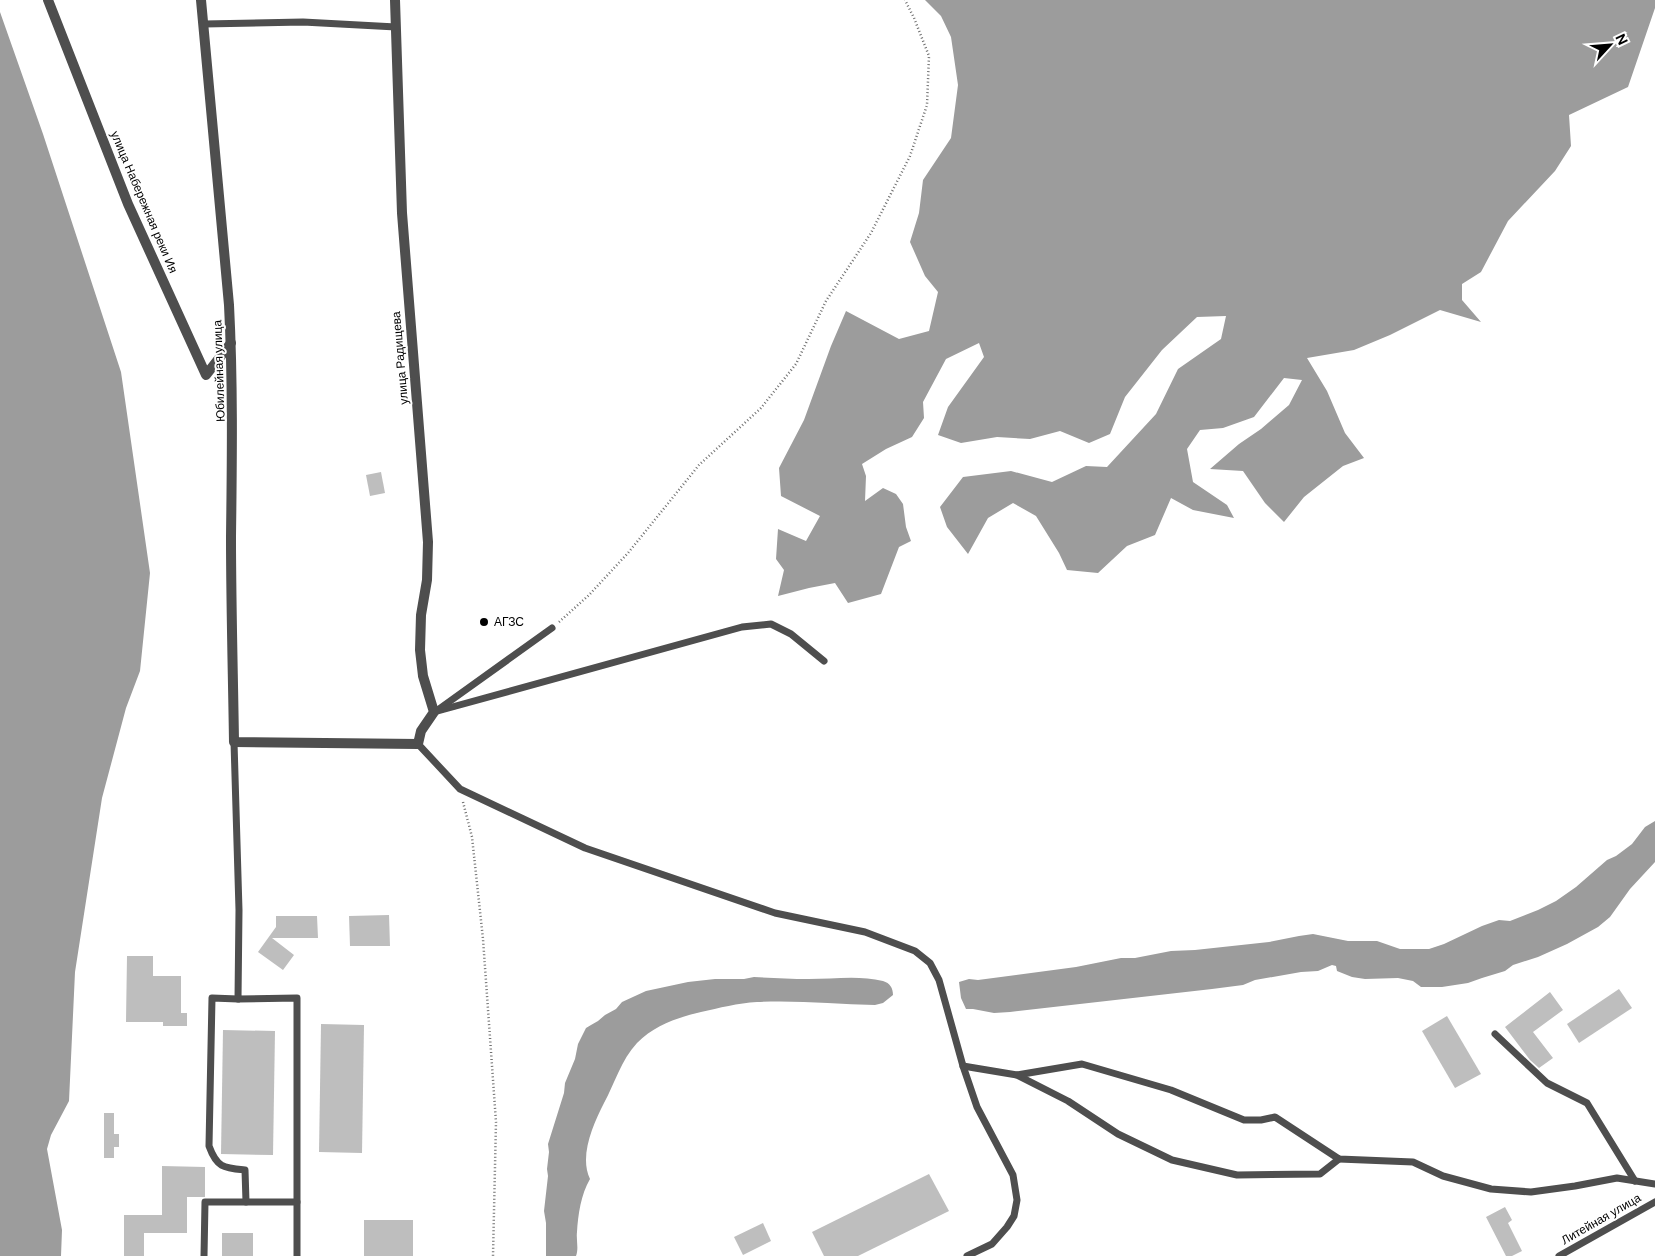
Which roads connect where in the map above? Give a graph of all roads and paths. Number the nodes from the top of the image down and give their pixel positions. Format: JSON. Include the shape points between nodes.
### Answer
{"nodes":[{"id":1,"x":48,"y":0,"type":"edge"},
{"id":2,"x":201,"y":0,"type":"edge"},
{"id":3,"x":395,"y":0,"type":"edge"},
{"id":4,"x":905,"y":0,"type":"edge"},
{"id":5,"x":204,"y":24,"type":"junction"},
{"id":6,"x":396,"y":27,"type":"junction"},
{"id":7,"x":231,"y":343,"type":"junction"},
{"id":8,"x":552,"y":628,"type":"joint"},
{"id":9,"x":824,"y":661,"type":"dead end"},
{"id":10,"x":434,"y":712,"type":"junction"},
{"id":11,"x":234,"y":742,"type":"junction"},
{"id":12,"x":418,"y":744,"type":"junction"},
{"id":13,"x":460,"y":789,"type":"junction"},
{"id":14,"x":238,"y":999,"type":"junction"},
{"id":15,"x":1495,"y":1034,"type":"dead end"},
{"id":16,"x":963,"y":1066,"type":"junction"},
{"id":17,"x":1017,"y":1075,"type":"junction"},
{"id":18,"x":1340,"y":1159,"type":"junction"},
{"id":19,"x":1635,"y":1181,"type":"junction"},
{"id":20,"x":1655,"y":1184,"type":"edge"},
{"id":21,"x":246,"y":1202,"type":"junction"},
{"id":22,"x":297,"y":1202,"type":"junction"},
{"id":23,"x":1655,"y":1202,"type":"edge"},
{"id":24,"x":204,"y":1256,"type":"edge"},
{"id":25,"x":297,"y":1256,"type":"edge"},
{"id":26,"x":493,"y":1256,"type":"edge"},
{"id":27,"x":967,"y":1256,"type":"edge"},
{"id":28,"x":1559,"y":1256,"type":"edge"}],
"edges":[{"from":1,"to":7,"type":"street","name":"улица Набережная реки Ия","via":[[128,204],[206,375]]},
{"from":2,"to":5,"type":"street","name":"Юбилейная улица"},
{"from":3,"to":6,"type":"street","name":"улица Радищева"},
{"from":4,"to":8,"type":"path","via":[[929,56],[927,105],[910,156],[871,233],[826,301],[796,364],[761,408],[699,465],[628,553],[589,595]]},
{"from":5,"to":6,"type":"lane","via":[[303,22]]},
{"from":5,"to":7,"type":"street","name":"Юбилейная улица"},
{"from":6,"to":10,"type":"street","name":"улица Радищева","via":[[402,212],[428,542],[420,650],[423,676]]},
{"from":7,"to":11,"type":"street","name":"Юбилейная улица"},
{"from":8,"to":10,"type":"lane"},
{"from":9,"to":10,"type":"lane","via":[[791,634],[771,624],[742,627]]},
{"from":10,"to":12,"type":"street","via":[[421,731]]},
{"from":11,"to":12,"type":"street"},
{"from":11,"to":14,"type":"lane","via":[[240,910]]},
{"from":12,"to":13,"type":"lane"},
{"from":13,"to":16,"type":"lane","via":[[585,848],[775,913],[865,932],[915,951],[930,963],[939,980]]},
{"from":13,"to":26,"type":"path","via":[[472,837],[496,1112]]},
{"from":14,"to":21,"type":"lane","via":[[212,998],[210,1146],[224,1168],[245,1170]]},
{"from":14,"to":22,"type":"lane","via":[[297,998]]},
{"from":15,"to":19,"type":"lane","via":[[1547,1084],[1587,1103]]},
{"from":16,"to":17,"type":"lane"},
{"from":16,"to":27,"type":"lane","via":[[977,1107],[1013,1175],[1017,1200],[1008,1227],[992,1244]]},
{"from":17,"to":18,"type":"lane","via":[[1082,1064],[1171,1090],[1244,1120],[1274,1117]]},
{"from":17,"to":18,"type":"lane","via":[[1068,1101],[1118,1134],[1172,1160],[1237,1175],[1320,1174]]},
{"from":18,"to":19,"type":"lane","via":[[1413,1162],[1443,1176],[1491,1189],[1531,1192],[1617,1178]]},
{"from":19,"to":20,"type":"lane"},
{"from":21,"to":22,"type":"lane"},
{"from":21,"to":24,"type":"lane","via":[[205,1202]]},
{"from":22,"to":25,"type":"lane"},
{"from":23,"to":28,"type":"lane","name":"Литейная улица"}]}
